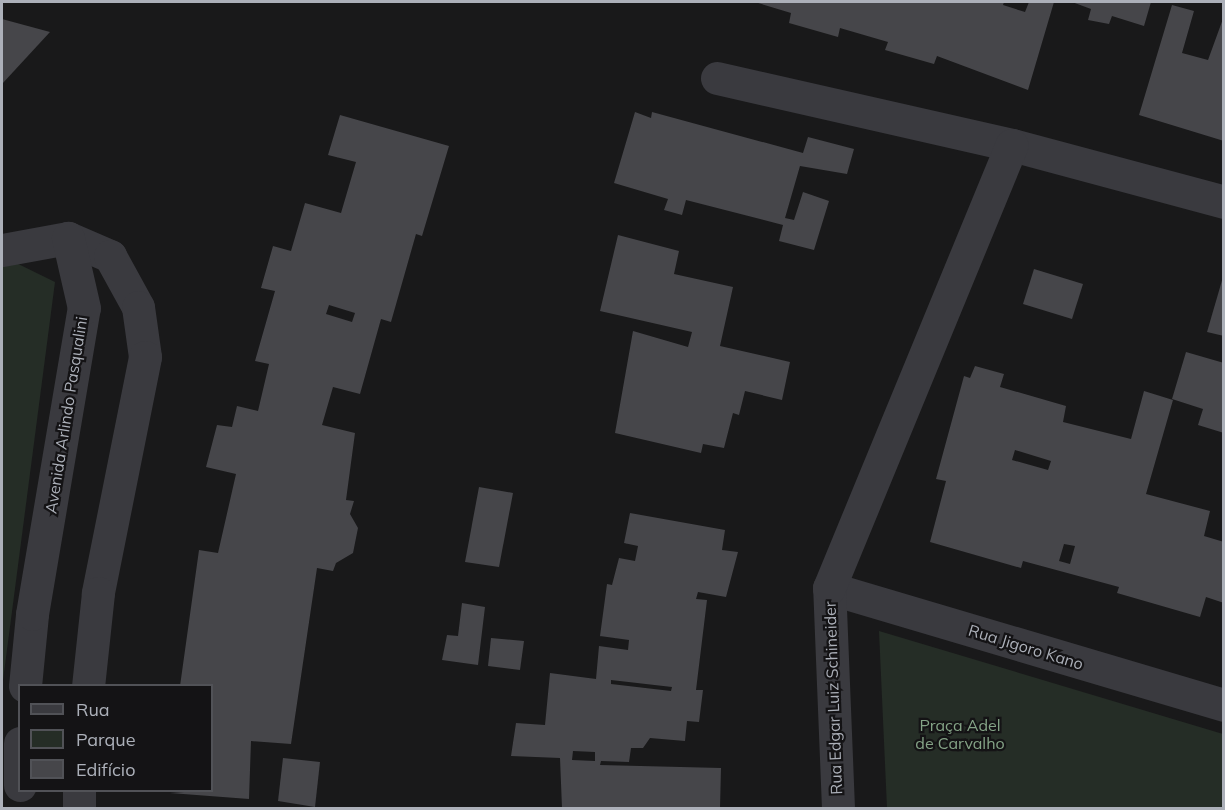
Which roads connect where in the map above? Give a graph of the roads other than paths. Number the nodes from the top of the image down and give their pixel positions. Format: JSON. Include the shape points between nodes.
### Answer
{"nodes":[{"id":1,"x":717,"y":78,"type":"dead end"},
{"id":2,"x":1012,"y":145,"type":"junction"},
{"id":3,"x":1224,"y":202,"type":"edge"},
{"id":4,"x":68,"y":238,"type":"junction"},
{"id":5,"x":2,"y":250,"type":"edge"},
{"id":6,"x":829,"y":588,"type":"junction"},
{"id":7,"x":25,"y":684,"type":"edge"},
{"id":8,"x":88,"y":684,"type":"edge"},
{"id":9,"x":1224,"y":705,"type":"edge"},
{"id":10,"x":20,"y":792,"type":"edge"},
{"id":11,"x":79,"y":792,"type":"edge"},
{"id":12,"x":20,"y":808,"type":"edge"},
{"id":13,"x":79,"y":808,"type":"edge"},
{"id":14,"x":838,"y":808,"type":"edge"}],
"edges":[{"from":1,"to":2,"type":"street"},
{"from":2,"to":3,"type":"street"},
{"from":2,"to":6,"type":"street"},
{"from":4,"to":5,"type":"street"},
{"from":4,"to":7,"type":"street","name":"Avenida Arlindo Pasqualini","via":[[84,308],[32,614]]},
{"from":4,"to":8,"type":"street","via":[[110,256],[138,306],[145,357],[98,593]]},
{"from":6,"to":9,"type":"street","name":"Rua Jigoro Kano"},
{"from":6,"to":14,"type":"street","name":"Rua Edgar Luiz Schineider"},
{"from":10,"to":12,"type":"street"},
{"from":11,"to":13,"type":"street"}]}
